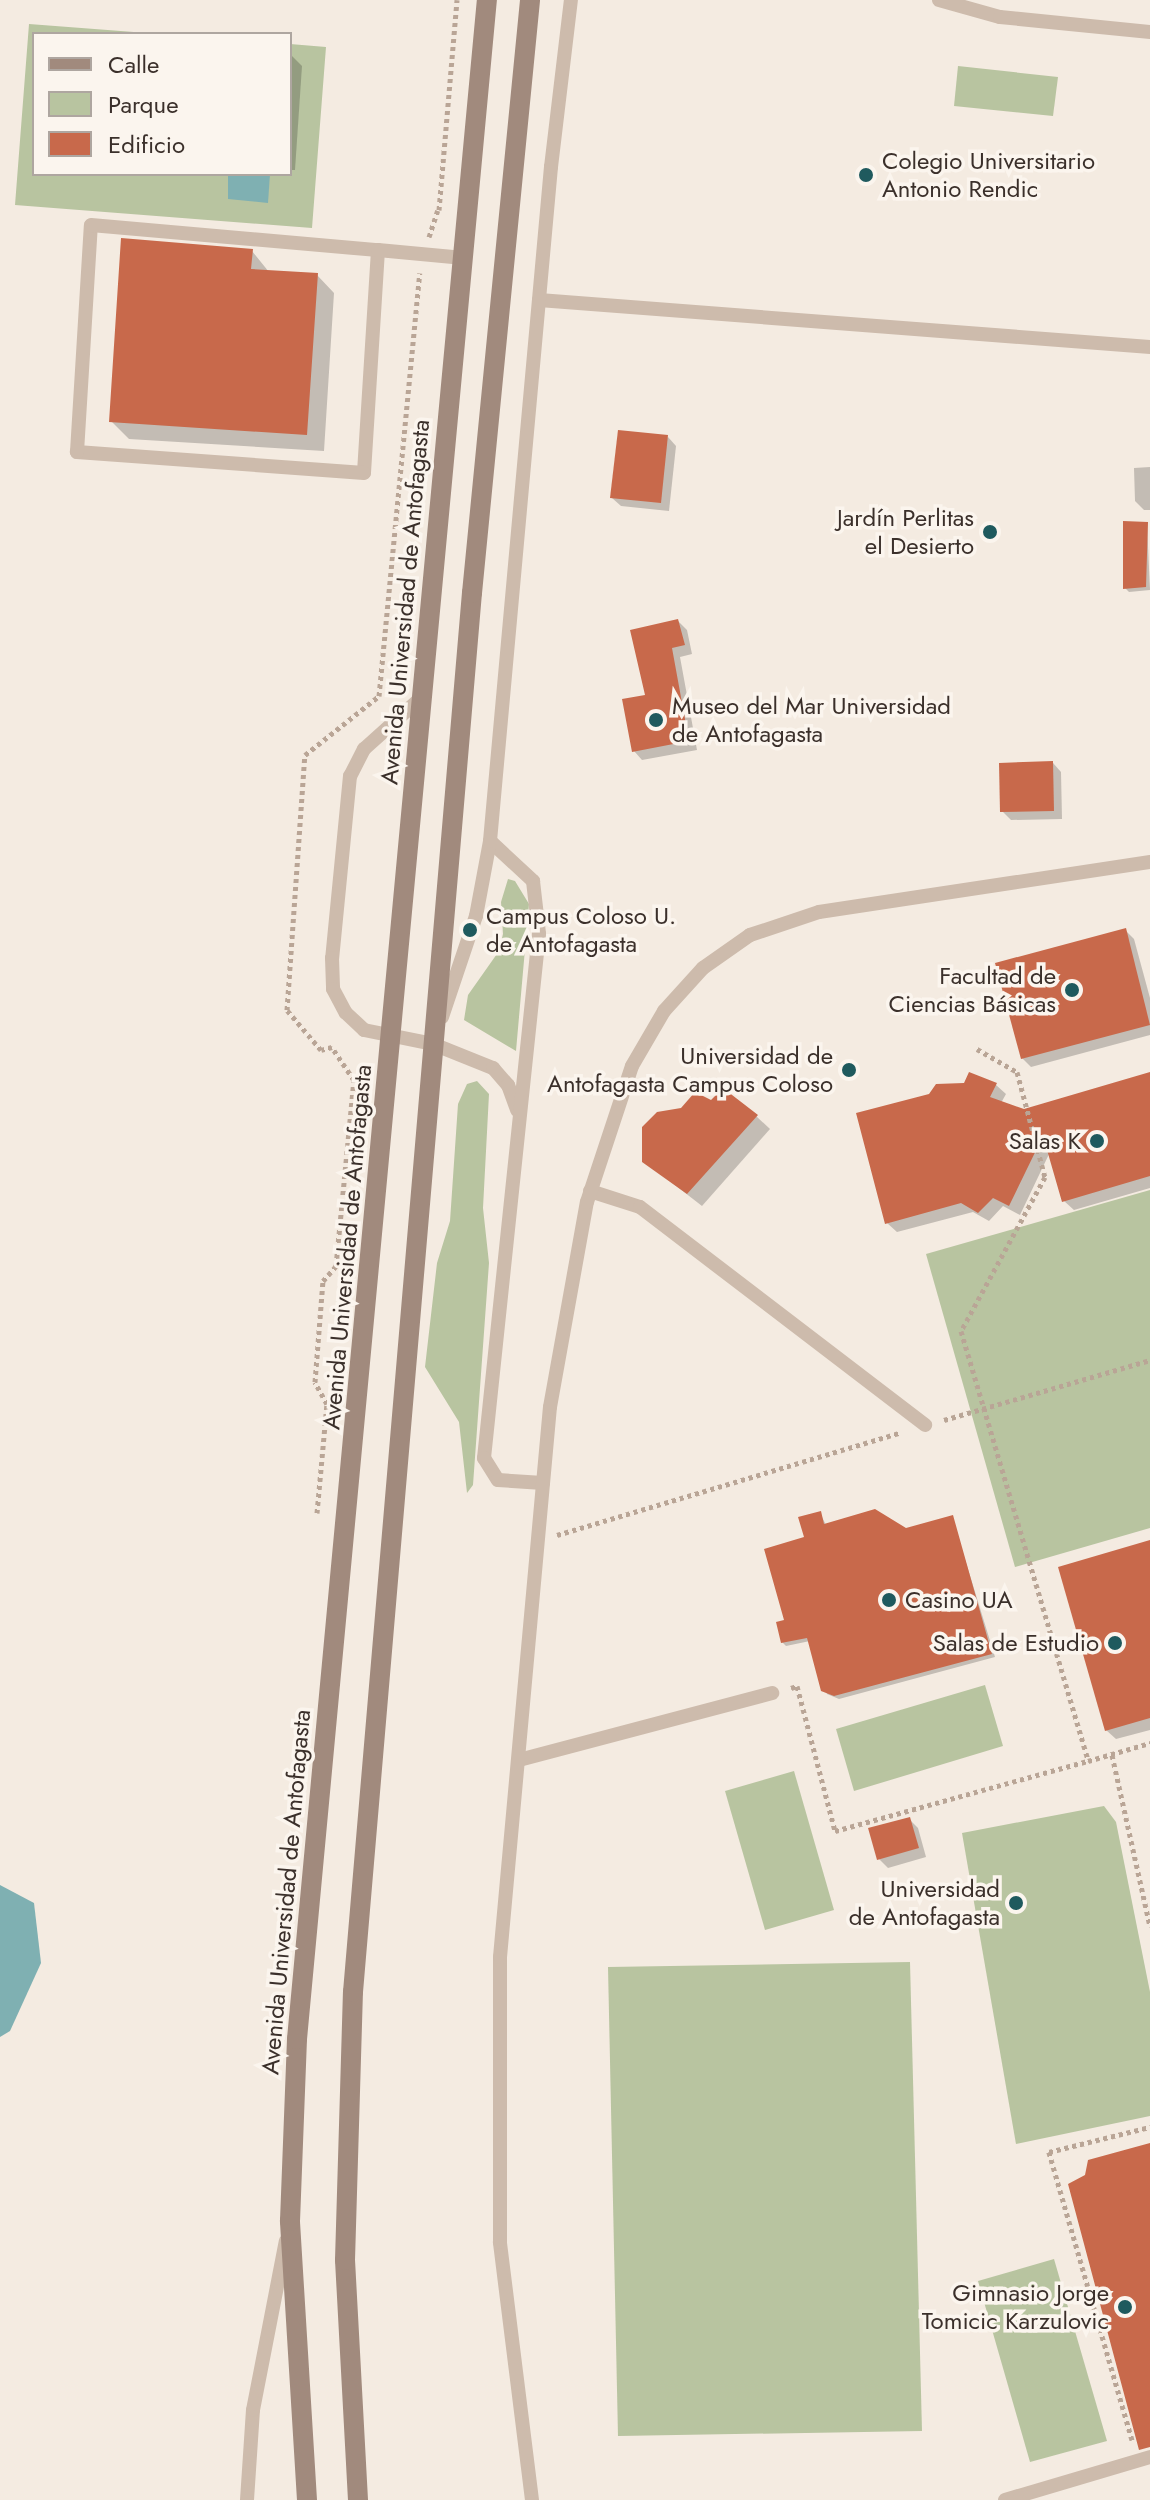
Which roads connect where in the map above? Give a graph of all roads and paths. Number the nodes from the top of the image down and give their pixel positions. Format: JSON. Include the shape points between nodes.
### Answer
{"nodes":[{"id":1,"x":457,"y":0,"type":"edge"},
{"id":2,"x":487,"y":0,"type":"edge"},
{"id":3,"x":530,"y":0,"type":"edge"},
{"id":4,"x":571,"y":0,"type":"edge"},
{"id":5,"x":939,"y":0,"type":"edge"},
{"id":6,"x":1150,"y":32,"type":"edge"},
{"id":7,"x":468,"y":209,"type":"junction"},
{"id":8,"x":378,"y":250,"type":"junction"},
{"id":9,"x":464,"y":258,"type":"junction"},
{"id":10,"x":539,"y":300,"type":"junction"},
{"id":11,"x":1150,"y":347,"type":"edge"},
{"id":12,"x":422,"y":697,"type":"junction"},
{"id":13,"x":490,"y":841,"type":"junction"},
{"id":14,"x":1150,"y":862,"type":"edge"},
{"id":15,"x":392,"y":1039,"type":"junction"},
{"id":16,"x":433,"y":1044,"type":"junction"},
{"id":17,"x":977,"y":1049,"type":"dead end"},
{"id":18,"x":517,"y":1111,"type":"junction"},
{"id":19,"x":590,"y":1191,"type":"junction"},
{"id":20,"x":1150,"y":1360,"type":"edge"},
{"id":21,"x":981,"y":1409,"type":"junction"},
{"id":22,"x":925,"y":1425,"type":"junction"},
{"id":23,"x":543,"y":1483,"type":"junction"},
{"id":24,"x":536,"y":1541,"type":"junction"},
{"id":25,"x":772,"y":1693,"type":"joint"},
{"id":26,"x":1150,"y":1743,"type":"edge"},
{"id":27,"x":1112,"y":1755,"type":"junction"},
{"id":28,"x":519,"y":1760,"type":"junction"},
{"id":29,"x":1088,"y":1761,"type":"junction"},
{"id":30,"x":1150,"y":1927,"type":"edge"},
{"id":31,"x":1150,"y":2127,"type":"edge"},
{"id":32,"x":290,"y":2221,"type":"junction"},
{"id":33,"x":1144,"y":2459,"type":"edge"},
{"id":34,"x":247,"y":2500,"type":"edge"},
{"id":35,"x":307,"y":2500,"type":"edge"},
{"id":36,"x":358,"y":2500,"type":"edge"},
{"id":37,"x":532,"y":2500,"type":"edge"},
{"id":38,"x":1005,"y":2500,"type":"edge"}],
"edges":[{"from":1,"to":7,"type":"path","via":[[438,210]]},
{"from":2,"to":7,"type":"main road","name":"Avenida Universidad de Antofagasta"},
{"from":3,"to":16,"type":"main road"},
{"from":4,"to":10,"type":"lane"},
{"from":5,"to":6,"type":"lane","via":[[1000,17]]},
{"from":7,"to":9,"type":"main road","name":"Avenida Universidad de Antofagasta"},
{"from":8,"to":8,"type":"lane","via":[[91,225],[77,452],[364,473]]},
{"from":8,"to":9,"type":"lane"},
{"from":9,"to":12,"type":"main road","name":"Avenida Universidad de Antofagasta"},
{"from":10,"to":11,"type":"lane"},
{"from":10,"to":13,"type":"lane"},
{"from":12,"to":15,"type":"main road","name":"Avenida Universidad de Antofagasta"},
{"from":12,"to":15,"type":"lane","via":[[364,749],[350,776],[332,958],[333,989],[346,1013],[364,1030]]},
{"from":13,"to":16,"type":"lane","via":[[472,928]]},
{"from":13,"to":18,"type":"lane","via":[[537,892],[539,934],[528,1075]]},
{"from":14,"to":19,"type":"lane","via":[[819,912],[750,935],[703,968],[664,1011],[632,1066]]},
{"from":15,"to":16,"type":"lane"},
{"from":15,"to":32,"type":"main road","name":"Avenida Universidad de Antofagasta","via":[[350,1515],[308,1901]]},
{"from":16,"to":18,"type":"lane","via":[[493,1068],[508,1085]]},
{"from":16,"to":36,"type":"main road","via":[[349,2055],[345,2260]]},
{"from":17,"to":21,"type":"path","via":[[1017,1072],[1045,1177],[961,1331]]},
{"from":18,"to":23,"type":"lane","via":[[484,1458],[498,1480]]},
{"from":19,"to":22,"type":"lane","via":[[640,1207]]},
{"from":19,"to":23,"type":"lane","via":[[550,1407]]},
{"from":20,"to":21,"type":"path"},
{"from":21,"to":22,"type":"path"},
{"from":21,"to":29,"type":"path"},
{"from":22,"to":24,"type":"path"},
{"from":23,"to":24,"type":"lane"},
{"from":24,"to":28,"type":"lane"},
{"from":25,"to":28,"type":"lane"},
{"from":25,"to":29,"type":"path","via":[[797,1686],[835,1831]]},
{"from":26,"to":27,"type":"path"},
{"from":27,"to":29,"type":"path"},
{"from":27,"to":30,"type":"path"},
{"from":28,"to":37,"type":"lane","via":[[500,1957],[500,2242]]},
{"from":31,"to":33,"type":"path","via":[[1049,2152]]},
{"from":32,"to":34,"type":"lane","via":[[253,2410]]},
{"from":32,"to":35,"type":"main road","name":"Avenida Universidad de Antofagasta"},
{"from":33,"to":38,"type":"lane"}]}
